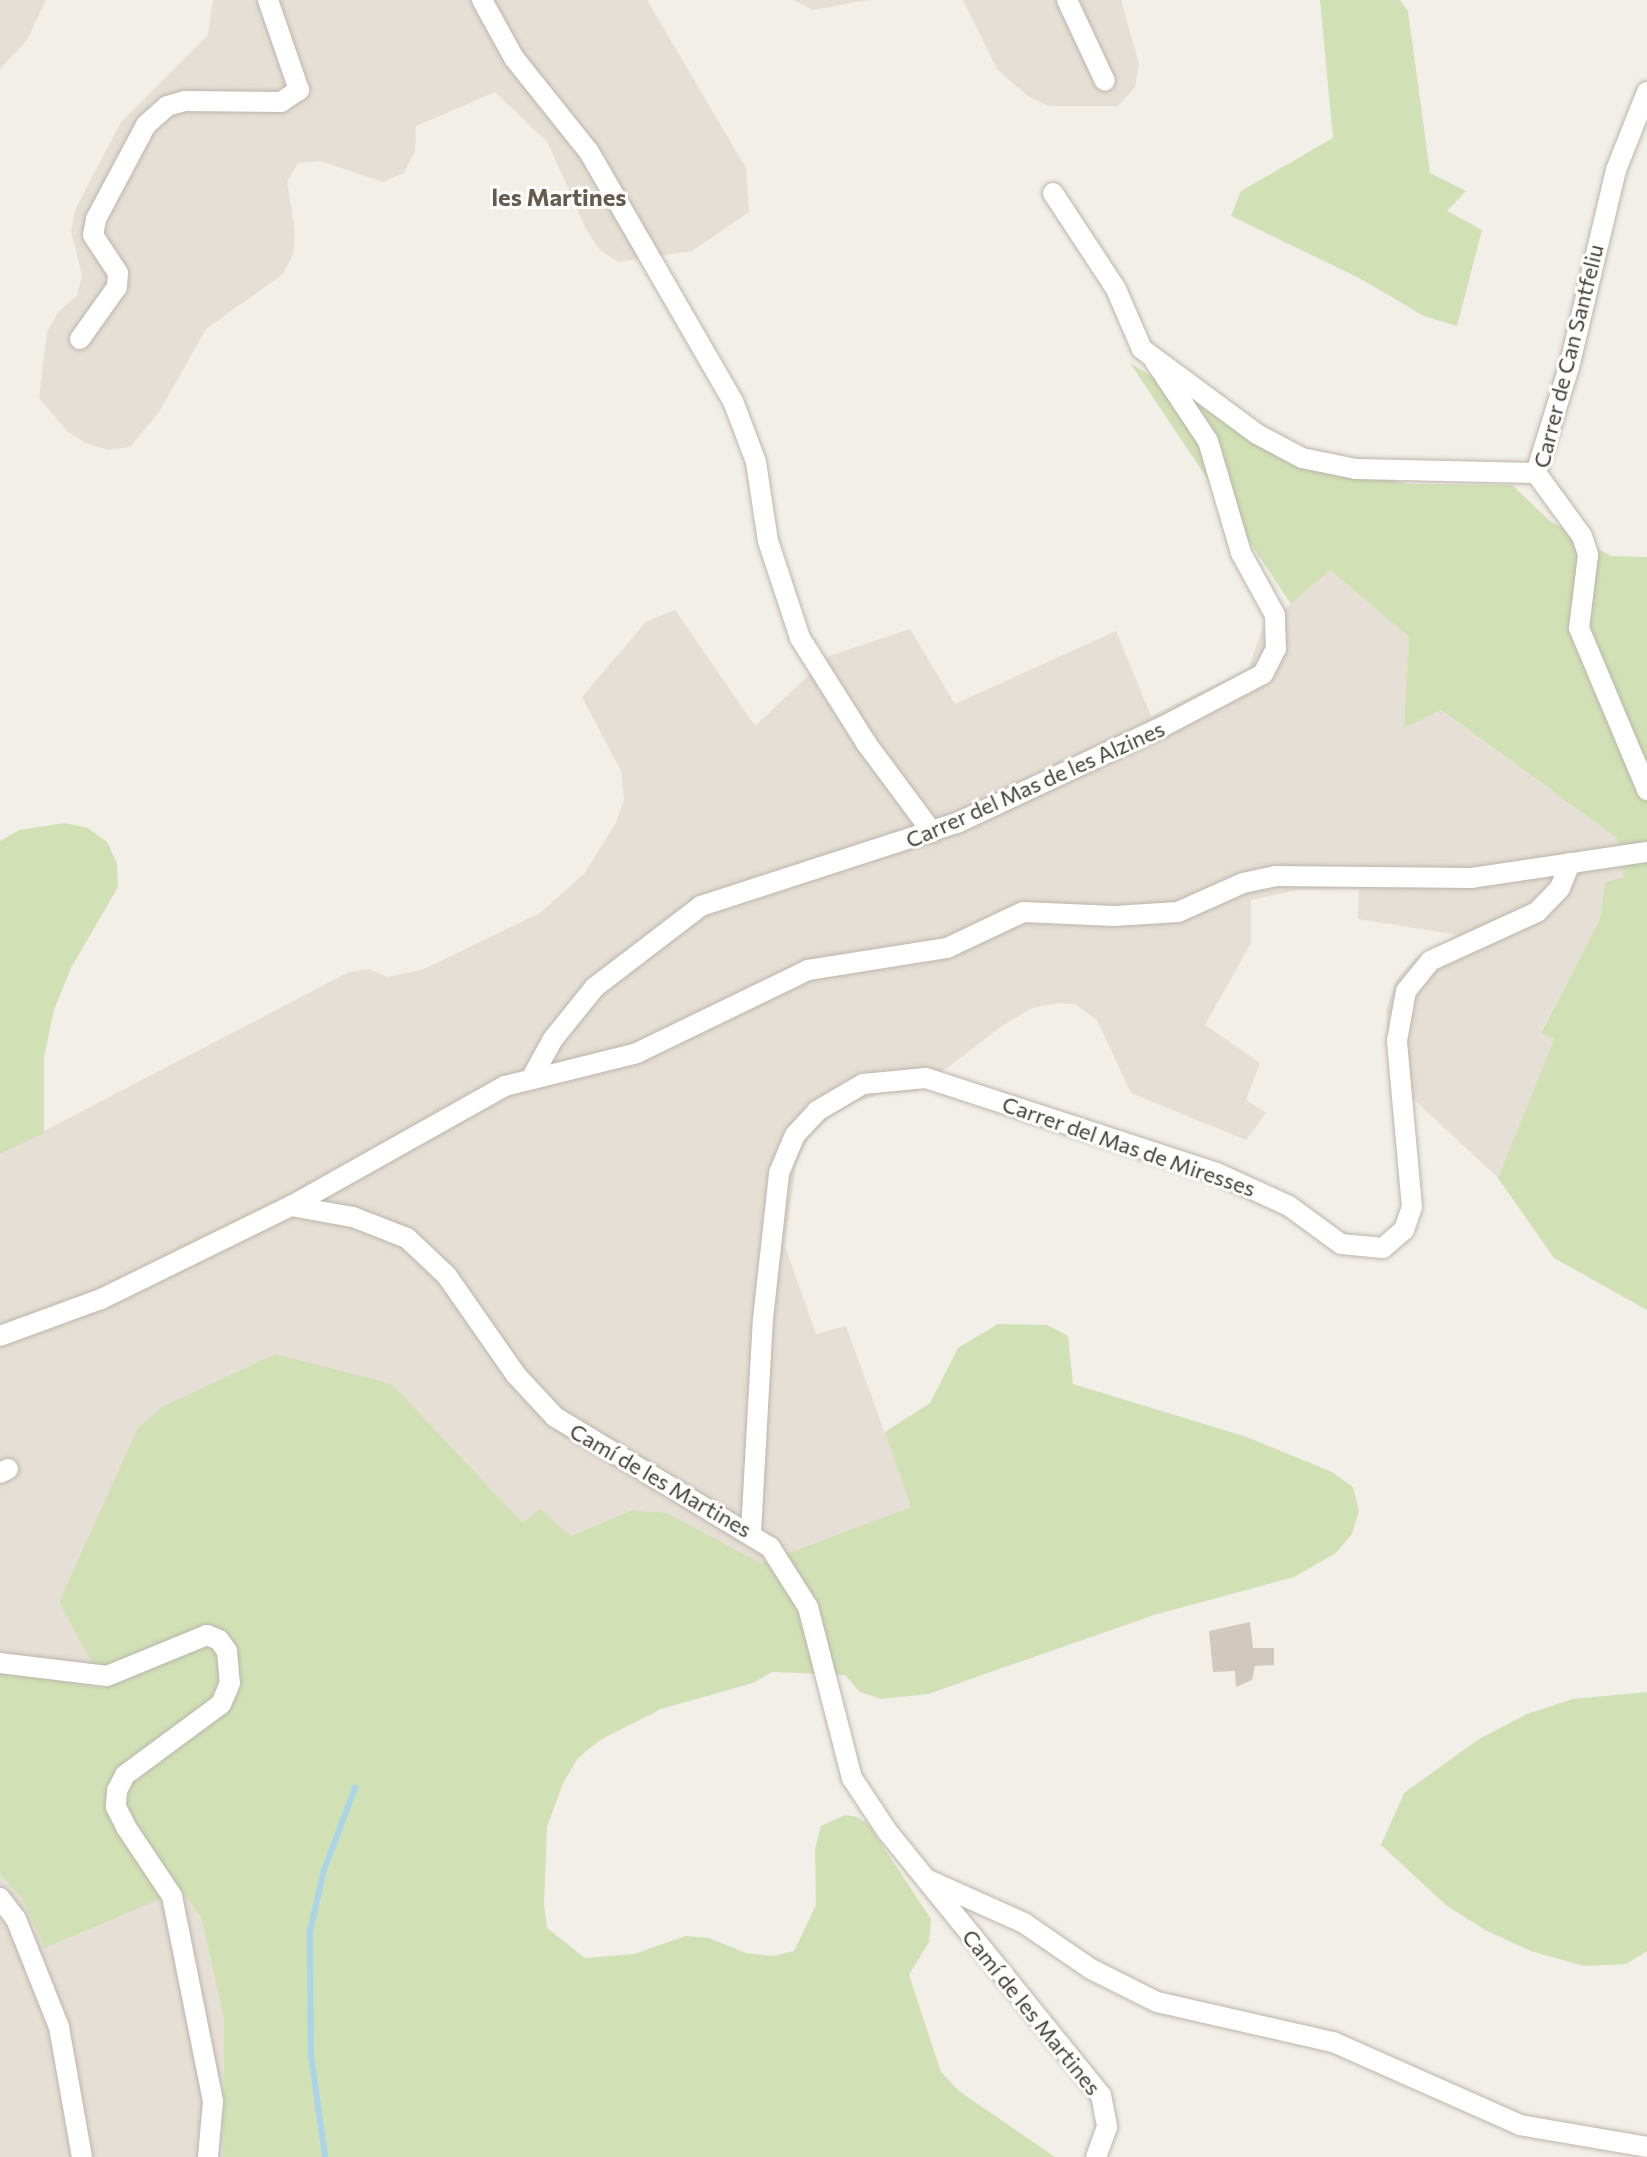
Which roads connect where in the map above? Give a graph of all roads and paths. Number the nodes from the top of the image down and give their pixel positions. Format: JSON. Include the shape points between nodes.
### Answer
{"nodes":[{"id":1,"x":268,"y":0,"type":"edge"},
{"id":2,"x":482,"y":0,"type":"edge"},
{"id":3,"x":1067,"y":0,"type":"edge"},
{"id":4,"x":1105,"y":81,"type":"dead end"},
{"id":5,"x":1647,"y":92,"type":"edge"},
{"id":6,"x":1053,"y":193,"type":"dead end"},
{"id":7,"x":80,"y":339,"type":"dead end"},
{"id":8,"x":1154,"y":360,"type":"junction"},
{"id":9,"x":1536,"y":473,"type":"junction"},
{"id":10,"x":1647,"y":790,"type":"edge"},
{"id":11,"x":932,"y":832,"type":"junction"},
{"id":12,"x":1647,"y":852,"type":"edge"},
{"id":13,"x":1570,"y":863,"type":"junction"},
{"id":14,"x":532,"y":1077,"type":"junction"},
{"id":15,"x":291,"y":1206,"type":"junction"},
{"id":16,"x":0,"y":1336,"type":"edge"},
{"id":17,"x":751,"y":1532,"type":"junction"},
{"id":18,"x":0,"y":1663,"type":"edge"},
{"id":19,"x":928,"y":1880,"type":"junction"},
{"id":20,"x":0,"y":1898,"type":"edge"},
{"id":21,"x":1647,"y":2147,"type":"edge"},
{"id":22,"x":82,"y":2157,"type":"edge"},
{"id":23,"x":208,"y":2157,"type":"edge"},
{"id":24,"x":1096,"y":2157,"type":"edge"}],
"edges":[{"from":1,"to":7,"type":"street","via":[[299,90],[281,102],[185,101],[167,106],[146,125],[96,219],[93,235],[118,273],[117,287]]},
{"from":2,"to":11,"type":"street","via":[[514,58],[589,152],[733,401],[756,462],[768,541],[800,638],[866,743]]},
{"from":3,"to":4,"type":"street"},
{"from":5,"to":9,"type":"street","name":"Carrer de Can Santfeliu","via":[[1616,170],[1569,367]]},
{"from":6,"to":8,"type":"street","via":[[1116,289],[1130,332]]},
{"from":8,"to":9,"type":"street","via":[[1257,434],[1302,458],[1356,469]]},
{"from":8,"to":11,"type":"street","name":"Carrer del Mas de les Alzines","via":[[1208,441],[1241,553],[1275,615],[1276,649],[1270,663],[1247,685],[1212,703]]},
{"from":9,"to":10,"type":"street","name":"Carrer de Can Santfeliu","via":[[1582,536],[1588,555],[1579,628]]},
{"from":11,"to":14,"type":"street","name":"Carrer del Mas de les Alzines","via":[[701,906],[595,987],[553,1039]]},
{"from":12,"to":13,"type":"street"},
{"from":13,"to":14,"type":"street","via":[[1444,880],[1275,876],[1158,916],[1023,912],[947,948],[808,970],[637,1053]]},
{"from":13,"to":17,"type":"street","name":"Carrer del Mas de Miresses","via":[[1560,888],[1537,912],[1430,961],[1406,991],[1397,1041],[1412,1207],[1404,1230],[1383,1248],[1341,1244],[1289,1206],[1217,1173],[926,1078],[863,1084],[817,1111],[795,1135],[779,1173],[763,1319]]},
{"from":14,"to":15,"type":"street","via":[[505,1086]]},
{"from":15,"to":16,"type":"street","via":[[101,1299]]},
{"from":15,"to":17,"type":"street","name":"Camí de les Martines","via":[[353,1217],[407,1238],[447,1276],[516,1375],[555,1417]]},
{"from":17,"to":19,"type":"street","name":"Camí de les Martines","via":[[770,1547],[808,1607],[852,1778]]},
{"from":18,"to":23,"type":"street","via":[[107,1676],[207,1635],[227,1651],[230,1683],[221,1704],[125,1775],[116,1807],[172,1896],[213,2101]]},
{"from":19,"to":21,"type":"street","via":[[1024,1923],[1091,1969],[1157,2002],[1333,2042],[1520,2125]]},
{"from":19,"to":24,"type":"street","name":"Camí de les Martines","via":[[1101,2095],[1107,2127]]},
{"from":20,"to":22,"type":"street","via":[[22,1930],[59,2027]]}]}
